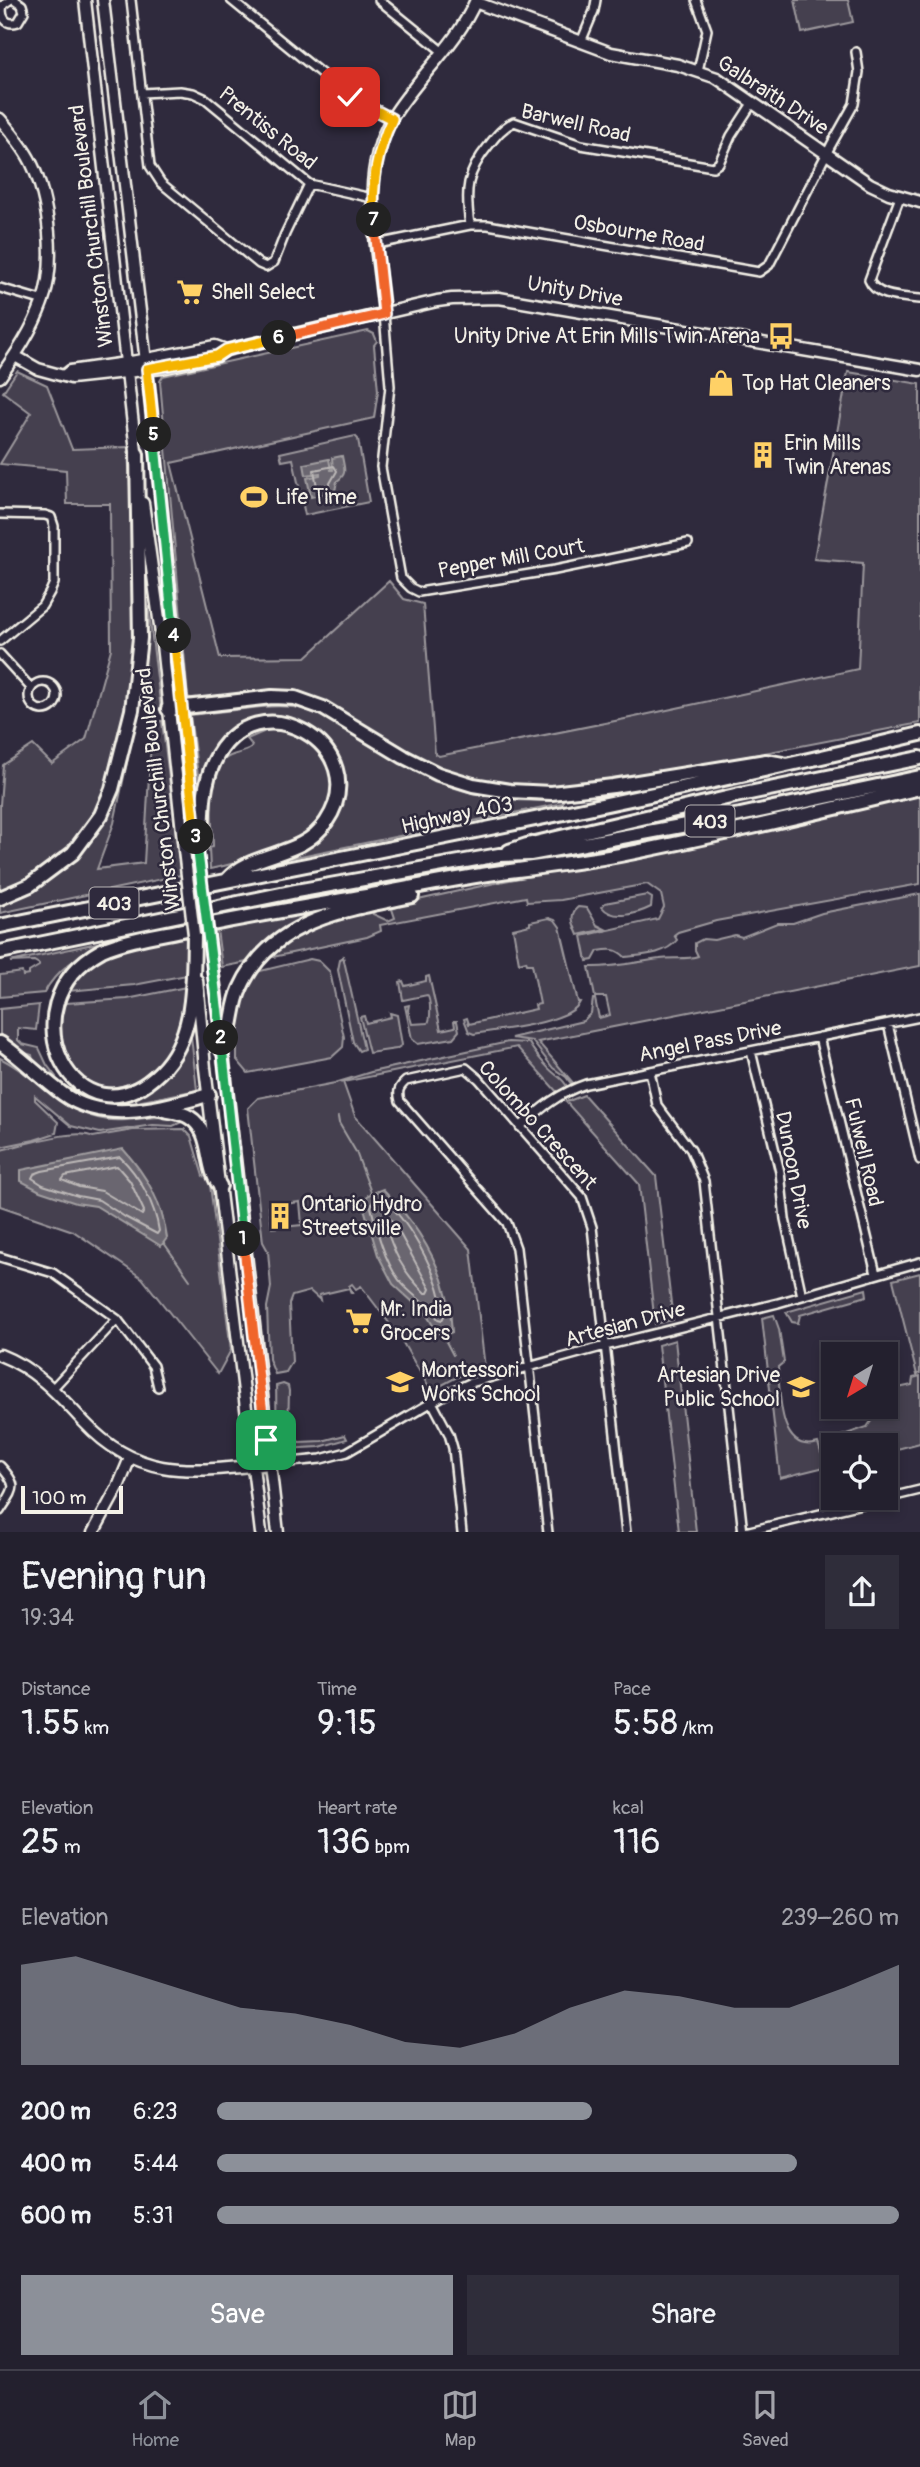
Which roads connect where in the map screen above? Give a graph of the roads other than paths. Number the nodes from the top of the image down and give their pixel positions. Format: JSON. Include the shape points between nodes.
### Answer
{"nodes":[{"id":1,"x":13,"y":0,"type":"edge"},
{"id":2,"x":85,"y":0,"type":"edge"},
{"id":3,"x":103,"y":0,"type":"edge"},
{"id":4,"x":131,"y":0,"type":"edge"},
{"id":5,"x":231,"y":0,"type":"edge"},
{"id":6,"x":379,"y":0,"type":"edge"},
{"id":7,"x":596,"y":0,"type":"edge"},
{"id":8,"x":695,"y":0,"type":"edge"},
{"id":9,"x":476,"y":1,"type":"edge"},
{"id":10,"x":1,"y":16,"type":"edge"},
{"id":11,"x":581,"y":42,"type":"junction"},
{"id":12,"x":443,"y":52,"type":"junction"},
{"id":13,"x":856,"y":52,"type":"dead end"},
{"id":14,"x":698,"y":71,"type":"junction"},
{"id":15,"x":142,"y":93,"type":"junction"},
{"id":16,"x":753,"y":102,"type":"junction"},
{"id":17,"x":0,"y":118,"type":"edge"},
{"id":18,"x":392,"y":119,"type":"junction"},
{"id":19,"x":827,"y":153,"type":"junction"},
{"id":20,"x":309,"y":184,"type":"junction"},
{"id":21,"x":900,"y":197,"type":"junction"},
{"id":22,"x":372,"y":198,"type":"junction"},
{"id":23,"x":920,"y":202,"type":"edge"},
{"id":24,"x":470,"y":225,"type":"junction"},
{"id":25,"x":377,"y":244,"type":"junction"},
{"id":26,"x":0,"y":288,"type":"edge"},
{"id":27,"x":920,"y":299,"type":"edge"},
{"id":28,"x":44,"y":301,"type":"junction"},
{"id":29,"x":384,"y":314,"type":"junction"},
{"id":30,"x":15,"y":356,"type":"junction"},
{"id":31,"x":146,"y":365,"type":"junction"},
{"id":32,"x":126,"y":368,"type":"junction"},
{"id":33,"x":920,"y":370,"type":"edge"},
{"id":34,"x":0,"y":377,"type":"edge"},
{"id":35,"x":136,"y":454,"type":"junction"},
{"id":36,"x":0,"y":514,"type":"edge"},
{"id":37,"x":688,"y":543,"type":"dead end"},
{"id":38,"x":0,"y":641,"type":"edge"},
{"id":39,"x":0,"y":654,"type":"edge"},
{"id":40,"x":31,"y":688,"type":"junction"},
{"id":41,"x":175,"y":709,"type":"junction"},
{"id":42,"x":920,"y":734,"type":"edge"},
{"id":43,"x":920,"y":758,"type":"edge"},
{"id":44,"x":790,"y":765,"type":"junction"},
{"id":45,"x":920,"y":777,"type":"edge"},
{"id":46,"x":920,"y":788,"type":"edge"},
{"id":47,"x":191,"y":850,"type":"junction"},
{"id":48,"x":499,"y":855,"type":"junction"},
{"id":49,"x":500,"y":872,"type":"junction"},
{"id":50,"x":227,"y":880,"type":"junction"},
{"id":51,"x":0,"y":898,"type":"edge"},
{"id":52,"x":0,"y":926,"type":"edge"},
{"id":53,"x":194,"y":935,"type":"joint"},
{"id":54,"x":0,"y":952,"type":"edge"},
{"id":55,"x":195,"y":1000,"type":"junction"},
{"id":56,"x":42,"y":1008,"type":"dead end"},
{"id":57,"x":920,"y":1017,"type":"edge"},
{"id":58,"x":888,"y":1024,"type":"junction"},
{"id":59,"x":819,"y":1037,"type":"junction"},
{"id":60,"x":0,"y":1043,"type":"edge"},
{"id":61,"x":222,"y":1050,"type":"junction"},
{"id":62,"x":751,"y":1051,"type":"junction"},
{"id":63,"x":46,"y":1054,"type":"dead end"},
{"id":64,"x":650,"y":1071,"type":"junction"},
{"id":65,"x":209,"y":1095,"type":"junction"},
{"id":66,"x":153,"y":1107,"type":"junction"},
{"id":67,"x":520,"y":1127,"type":"junction"},
{"id":68,"x":920,"y":1160,"type":"edge"},
{"id":69,"x":220,"y":1186,"type":"junction"},
{"id":70,"x":0,"y":1257,"type":"edge"},
{"id":71,"x":920,"y":1262,"type":"edge"},
{"id":72,"x":876,"y":1275,"type":"junction"},
{"id":73,"x":802,"y":1296,"type":"junction"},
{"id":74,"x":720,"y":1316,"type":"junction"},
{"id":75,"x":117,"y":1319,"type":"junction"},
{"id":76,"x":605,"y":1346,"type":"junction"},
{"id":77,"x":0,"y":1355,"type":"edge"},
{"id":78,"x":529,"y":1368,"type":"junction"},
{"id":79,"x":158,"y":1387,"type":"dead end"},
{"id":80,"x":53,"y":1388,"type":"junction"},
{"id":81,"x":432,"y":1402,"type":"junction"},
{"id":82,"x":130,"y":1458,"type":"junction"},
{"id":83,"x":270,"y":1464,"type":"junction"},
{"id":84,"x":253,"y":1465,"type":"junction"},
{"id":85,"x":0,"y":1466,"type":"edge"},
{"id":86,"x":920,"y":1490,"type":"edge"},
{"id":87,"x":0,"y":1511,"type":"edge"},
{"id":88,"x":93,"y":1532,"type":"edge"},
{"id":89,"x":261,"y":1532,"type":"edge"},
{"id":90,"x":278,"y":1532,"type":"edge"},
{"id":91,"x":462,"y":1532,"type":"edge"},
{"id":92,"x":548,"y":1532,"type":"edge"},
{"id":93,"x":626,"y":1532,"type":"edge"},
{"id":94,"x":742,"y":1532,"type":"edge"}],
"edges":[{"from":1,"to":10,"type":"street","via":[[3,5]]},
{"from":1,"to":10,"type":"street","via":[[24,8],[22,19],[11,23]]},
{"from":2,"to":32,"type":"main road","name":"Winston Churchill Boulevard"},
{"from":3,"to":31,"type":"main road","name":"Winston Churchill Boulevard"},
{"from":4,"to":15,"type":"street"},
{"from":5,"to":18,"type":"street","via":[[350,97]]},
{"from":6,"to":12,"type":"street"},
{"from":7,"to":11,"type":"street"},
{"from":8,"to":14,"type":"street","via":[[707,30]]},
{"from":9,"to":11,"type":"main road","name":"Galbraith Drive"},
{"from":9,"to":12,"type":"main road"},
{"from":11,"to":14,"type":"main road","name":"Galbraith Drive"},
{"from":12,"to":18,"type":"main road"},
{"from":13,"to":19,"type":"street","via":[[859,72],[854,104]]},
{"from":14,"to":16,"type":"main road","name":"Galbraith Drive"},
{"from":15,"to":20,"type":"street","name":"Prentiss Road","via":[[180,91],[206,99]]},
{"from":15,"to":20,"type":"street","via":[[150,166],[156,177],[261,266],[274,262]]},
{"from":16,"to":19,"type":"main road","name":"Galbraith Drive"},
{"from":16,"to":24,"type":"street","name":"Barwell Road","via":[[713,167],[581,145],[514,122],[499,132],[471,172],[466,194]]},
{"from":17,"to":28,"type":"main road","via":[[32,164],[46,212],[49,253]]},
{"from":18,"to":22,"type":"main road","via":[[377,158]]},
{"from":19,"to":21,"type":"main road","name":"Galbraith Drive","via":[[870,184]]},
{"from":19,"to":24,"type":"street","name":"Osbourne Road","via":[[769,265],[759,272],[498,226]]},
{"from":20,"to":22,"type":"street","name":"Prentiss Road"},
{"from":21,"to":23,"type":"main road","name":"Galbraith Drive"},
{"from":21,"to":27,"type":"street","via":[[869,280],[883,293]]},
{"from":22,"to":25,"type":"main road"},
{"from":24,"to":25,"type":"street","name":"Osbourne Road"},
{"from":25,"to":29,"type":"main road"},
{"from":26,"to":28,"type":"street"},
{"from":28,"to":30,"type":"main road"},
{"from":29,"to":31,"type":"main road","name":"Unity Drive","via":[[226,350],[217,356]]},
{"from":29,"to":33,"type":"main road","name":"Unity Drive","via":[[452,299],[499,298]]},
{"from":29,"to":37,"type":"street","name":"Pepper Mill Court","via":[[390,386],[381,467],[401,578],[411,588],[419,592],[517,577]]},
{"from":30,"to":32,"type":"main road","name":"Unity Drive","via":[[38,369],[71,377]]},
{"from":30,"to":34,"type":"main road"},
{"from":31,"to":32,"type":"main road","name":"Unity Drive"},
{"from":31,"to":41,"type":"main road","name":"Winston Churchill Boulevard"},
{"from":32,"to":35,"type":"main road","name":"Winston Churchill Boulevard"},
{"from":35,"to":41,"type":"main road","name":"Winston Churchill Boulevard"},
{"from":35,"to":51,"type":"highway","via":[[140,638],[132,710],[112,789],[101,815],[73,853],[30,886]]},
{"from":36,"to":38,"type":"street","via":[[45,514],[54,526],[50,592],[42,606]]},
{"from":39,"to":40,"type":"street"},
{"from":40,"to":40,"type":"street","via":[[30,702],[37,709],[51,708],[57,702],[52,685],[43,682]]},
{"from":41,"to":44,"type":"highway","via":[[295,698],[323,708],[438,774],[510,792],[613,786],[766,761]]},
{"from":41,"to":47,"type":"main road","name":"Winston Churchill Boulevard"},
{"from":42,"to":44,"type":"highway","name":"Highway 403","number":"403"},
{"from":43,"to":48,"type":"highway","via":[[735,796]]},
{"from":44,"to":50,"type":"highway","name":"Highway 403","number":"403"},
{"from":45,"to":48,"type":"highway","number":"403","via":[[740,816]]},
{"from":46,"to":49,"type":"highway","via":[[707,837]]},
{"from":47,"to":50,"type":"highway","via":[[202,841],[207,783],[214,761],[230,739],[251,726],[278,722],[319,740],[337,777],[337,798],[328,820],[314,837],[296,848],[237,869]]},
{"from":47,"to":53,"type":"main road","name":"Winston Churchill Boulevard","bridge":true},
{"from":47,"to":61,"type":"main road","name":"Winston Churchill Boulevard","bridge":true},
{"from":48,"to":54,"type":"highway","number":"403","via":[[284,893]]},
{"from":49,"to":56,"type":"highway","via":[[241,918],[104,949],[76,963],[53,986]]},
{"from":49,"to":61,"type":"highway","via":[[461,886],[316,919],[291,931],[269,948],[246,977],[233,1009],[230,1039]]},
{"from":50,"to":52,"type":"highway","name":"Highway 403","number":"403"},
{"from":53,"to":55,"type":"highway"},
{"from":55,"to":63,"type":"highway","via":[[173,1056],[157,1075],[132,1090],[111,1094],[86,1091],[62,1077]]},
{"from":55,"to":65,"type":"main road"},
{"from":57,"to":58,"type":"street","name":"Angel Pass Drive"},
{"from":58,"to":59,"type":"street","name":"Angel Pass Drive"},
{"from":58,"to":68,"type":"street"},
{"from":59,"to":62,"type":"street","name":"Angel Pass Drive"},
{"from":59,"to":72,"type":"street","name":"Fulwell Road"},
{"from":60,"to":66,"type":"highway","via":[[82,1105],[110,1112]]},
{"from":61,"to":83,"type":"main road","name":"Winston Churchill Boulevard"},
{"from":62,"to":64,"type":"street","name":"Angel Pass Drive"},
{"from":62,"to":73,"type":"street","name":"Dunoon Drive","via":[[780,1172]]},
{"from":64,"to":67,"type":"street","name":"Angel Pass Drive","via":[[571,1089]]},
{"from":64,"to":74,"type":"street","via":[[657,1105],[691,1150],[704,1181]]},
{"from":65,"to":66,"type":"highway"},
{"from":65,"to":69,"type":"main road"},
{"from":66,"to":69,"type":"highway","via":[[183,1114],[197,1124]]},
{"from":67,"to":76,"type":"street","name":"Colombo Crescent","via":[[582,1197],[588,1210]]},
{"from":67,"to":78,"type":"street","name":"Colombo Crescent","via":[[466,1068],[406,1081],[400,1087],[400,1101],[512,1231]]},
{"from":69,"to":84,"type":"main road"},
{"from":70,"to":75,"type":"street","via":[[53,1273]]},
{"from":71,"to":72,"type":"street","name":"Artesian Drive"},
{"from":72,"to":73,"type":"street","name":"Artesian Drive"},
{"from":73,"to":74,"type":"street","name":"Artesian Drive"},
{"from":74,"to":76,"type":"street","name":"Artesian Drive"},
{"from":74,"to":94,"type":"street"},
{"from":75,"to":79,"type":"street","via":[[153,1366]]},
{"from":75,"to":80,"type":"street"},
{"from":76,"to":78,"type":"street","name":"Artesian Drive"},
{"from":76,"to":93,"type":"street","name":"Colombo Crescent"},
{"from":77,"to":80,"type":"main road"},
{"from":78,"to":81,"type":"street","name":"Artesian Drive","via":[[470,1383]]},
{"from":78,"to":92,"type":"street"},
{"from":80,"to":82,"type":"main road","via":[[98,1436]]},
{"from":81,"to":83,"type":"street","name":"Artesian Drive","via":[[347,1452]]},
{"from":81,"to":91,"type":"street","via":[[453,1448]]},
{"from":82,"to":84,"type":"main road","via":[[180,1469]]},
{"from":82,"to":88,"type":"main road"},
{"from":83,"to":84,"type":"main road"},
{"from":83,"to":90,"type":"main road","name":"Winston Churchill Boulevard"},
{"from":84,"to":89,"type":"main road"},
{"from":85,"to":87,"type":"street","via":[[14,1486]]},
{"from":86,"to":94,"type":"street"}]}
